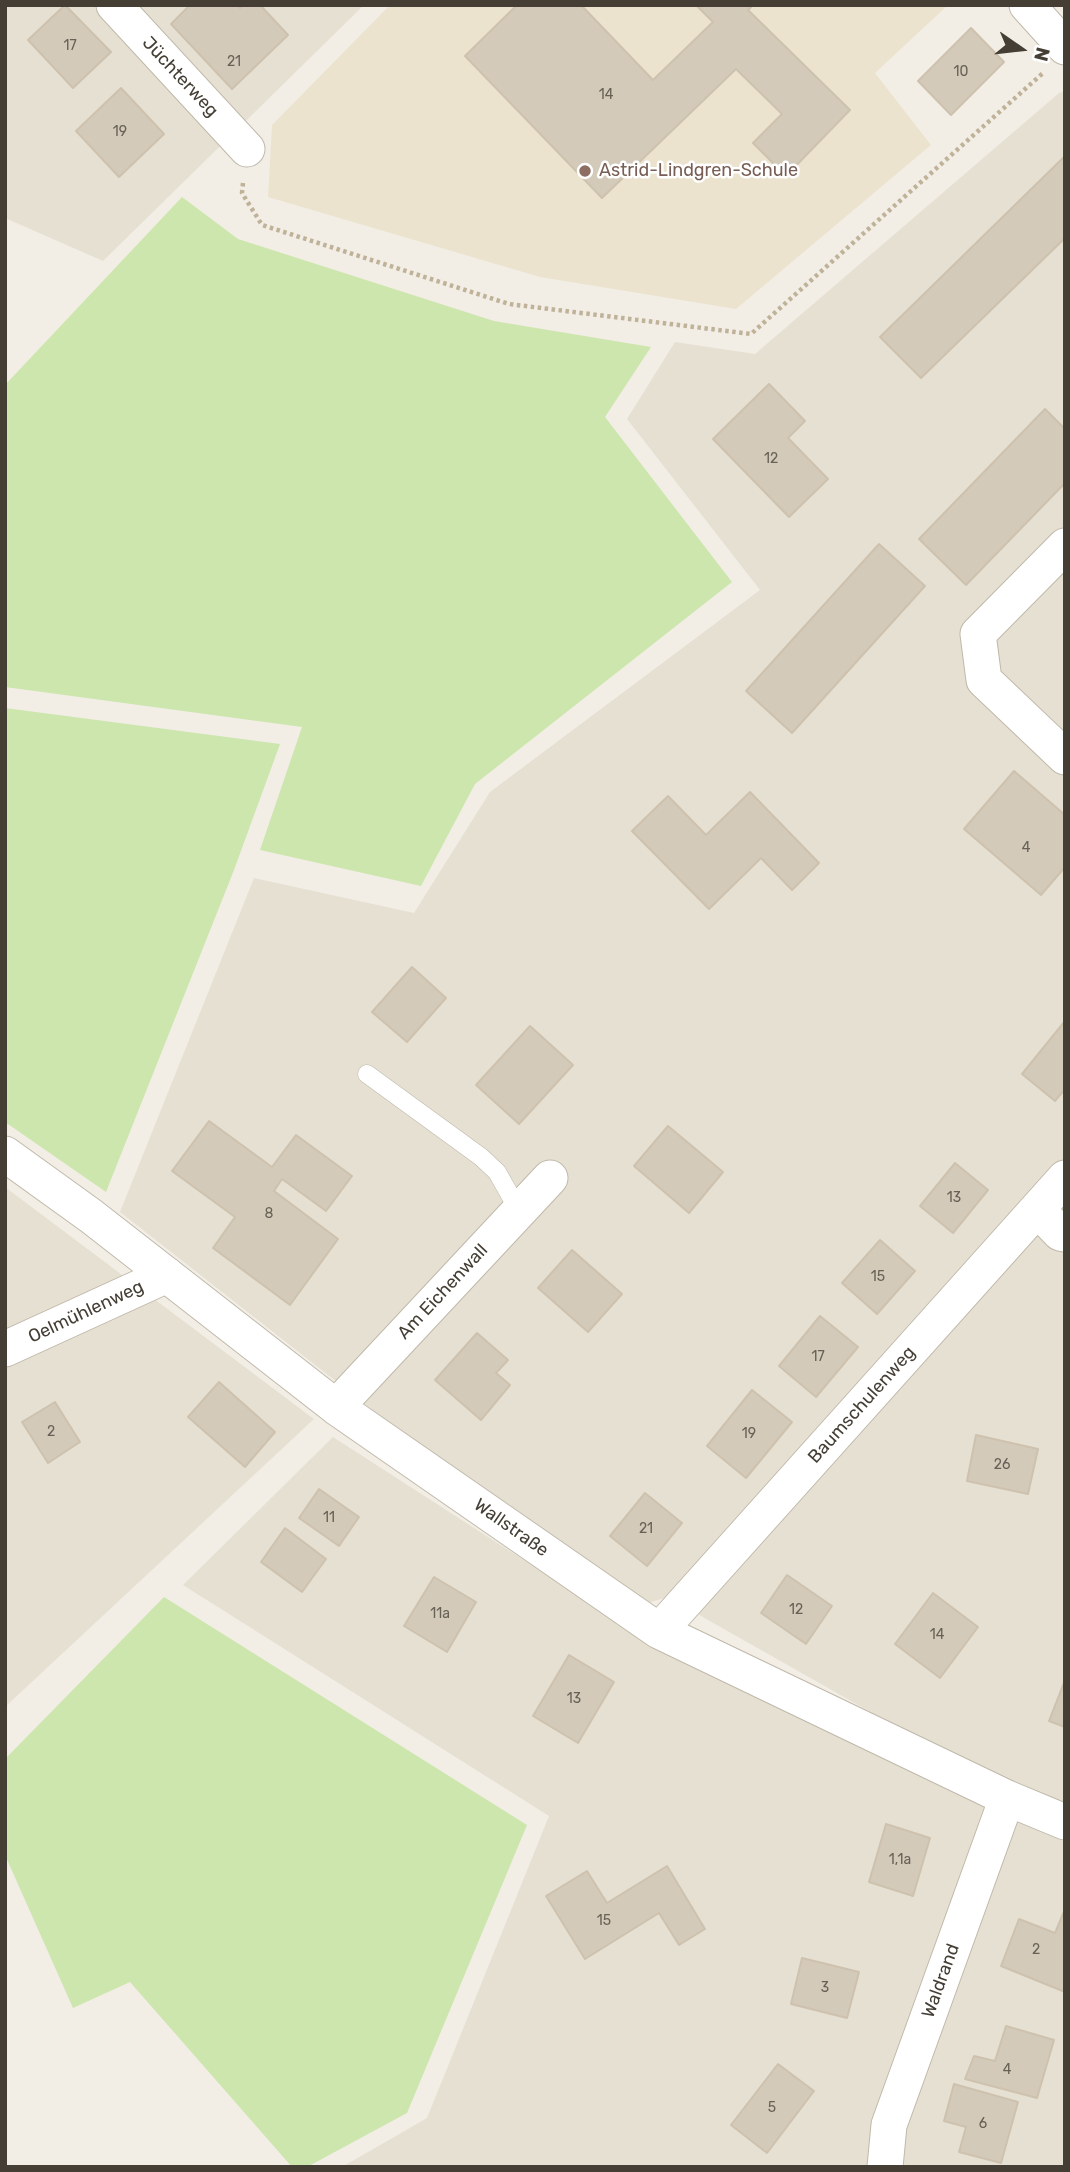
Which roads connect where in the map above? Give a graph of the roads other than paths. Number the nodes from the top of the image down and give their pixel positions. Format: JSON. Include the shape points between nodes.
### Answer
{"nodes":[{"id":1,"x":114,"y":5,"type":"edge"},
{"id":2,"x":1027,"y":5,"type":"edge"},
{"id":3,"x":1055,"y":59,"type":"edge"},
{"id":4,"x":247,"y":149,"type":"road end"},
{"id":5,"x":1065,"y":546,"type":"edge"},
{"id":6,"x":1065,"y":757,"type":"edge"},
{"id":7,"x":367,"y":1074,"type":"dead end"},
{"id":8,"x":5,"y":1154,"type":"edge"},
{"id":9,"x":550,"y":1178,"type":"dead end"},
{"id":10,"x":1065,"y":1178,"type":"edge"},
{"id":11,"x":1038,"y":1210,"type":"junction"},
{"id":12,"x":519,"y":1211,"type":"junction"},
{"id":13,"x":1065,"y":1234,"type":"edge"},
{"id":14,"x":167,"y":1275,"type":"junction"},
{"id":15,"x":5,"y":1349,"type":"edge"},
{"id":16,"x":336,"y":1407,"type":"junction"},
{"id":17,"x":659,"y":1631,"type":"junction"},
{"id":18,"x":1007,"y":1798,"type":"junction"},
{"id":19,"x":1065,"y":1822,"type":"edge"},
{"id":20,"x":885,"y":2167,"type":"edge"}],
"edges":[{"from":1,"to":4,"type":"street","name":"Jüchterweg"},
{"from":2,"to":3,"type":"street"},
{"from":5,"to":6,"type":"street","via":[[978,634],[984,680]]},
{"from":7,"to":12,"type":"lane","via":[[481,1157],[497,1172]]},
{"from":8,"to":14,"type":"street","name":"Wallstraße"},
{"from":9,"to":12,"type":"street","name":"Am Eichenwall"},
{"from":10,"to":11,"type":"street","name":"Baumschulenweg"},
{"from":11,"to":13,"type":"street"},
{"from":11,"to":17,"type":"street","name":"Baumschulenweg"},
{"from":12,"to":16,"type":"street","name":"Am Eichenwall"},
{"from":14,"to":15,"type":"street","name":"Oelmühlenweg"},
{"from":14,"to":16,"type":"street","name":"Wallstraße"},
{"from":16,"to":17,"type":"street","name":"Wallstraße"},
{"from":17,"to":18,"type":"street","name":"Wallstraße"},
{"from":18,"to":19,"type":"street","name":"Wallstraße"},
{"from":18,"to":20,"type":"street","name":"Waldrand","via":[[889,2125]]}]}
